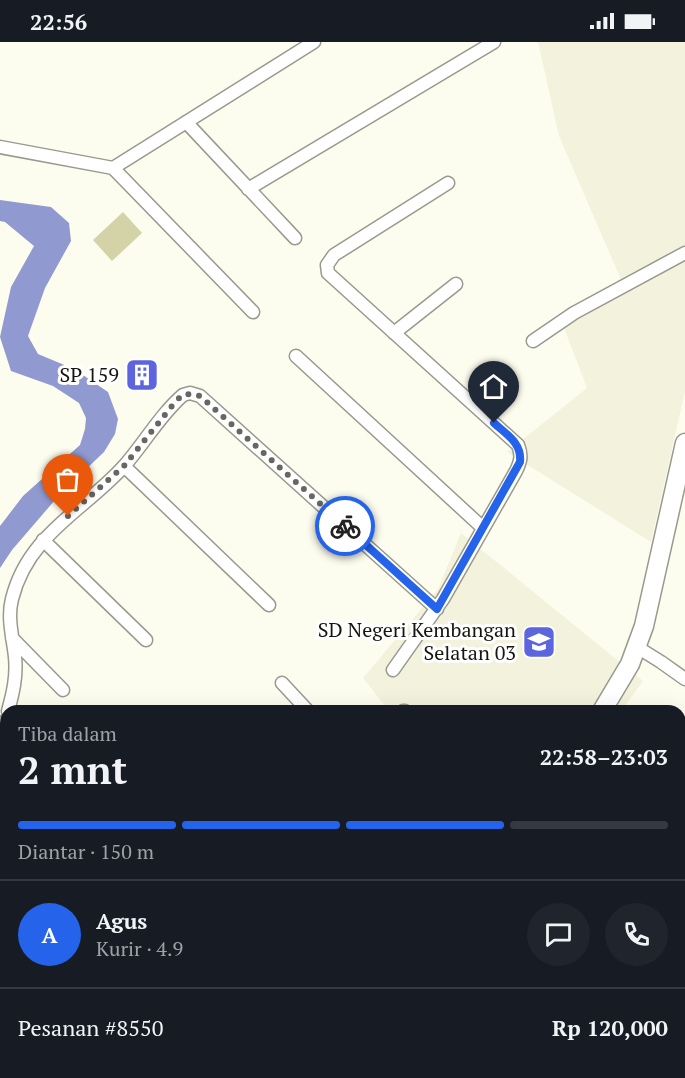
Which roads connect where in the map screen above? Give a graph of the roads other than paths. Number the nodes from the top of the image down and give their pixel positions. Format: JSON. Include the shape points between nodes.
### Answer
{"nodes":[{"id":1,"x":314,"y":42,"type":"edge"},
{"id":2,"x":494,"y":42,"type":"edge"},
{"id":3,"x":186,"y":122,"type":"junction"},
{"id":4,"x":0,"y":147,"type":"edge"},
{"id":5,"x":113,"y":168,"type":"junction"},
{"id":6,"x":448,"y":183,"type":"dead end"},
{"id":7,"x":248,"y":189,"type":"junction"},
{"id":8,"x":295,"y":238,"type":"dead end"},
{"id":9,"x":685,"y":253,"type":"edge"},
{"id":10,"x":456,"y":284,"type":"dead end"},
{"id":11,"x":253,"y":312,"type":"dead end"},
{"id":12,"x":394,"y":333,"type":"junction"},
{"id":13,"x":534,"y":341,"type":"dead end"},
{"id":14,"x":296,"y":356,"type":"dead end"},
{"id":15,"x":685,"y":443,"type":"edge"},
{"id":16,"x":124,"y":466,"type":"junction"},
{"id":17,"x":682,"y":479,"type":"edge"},
{"id":18,"x":483,"y":528,"type":"junction"},
{"id":19,"x":43,"y":540,"type":"junction"},
{"id":20,"x":269,"y":605,"type":"dead end"},
{"id":21,"x":437,"y":609,"type":"junction"},
{"id":22,"x":12,"y":638,"type":"junction"},
{"id":23,"x":146,"y":640,"type":"dead end"},
{"id":24,"x":637,"y":647,"type":"junction"},
{"id":25,"x":393,"y":670,"type":"dead end"},
{"id":26,"x":685,"y":680,"type":"edge"},
{"id":27,"x":282,"y":683,"type":"dead end"},
{"id":28,"x":63,"y":690,"type":"dead end"},
{"id":29,"x":10,"y":705,"type":"edge"},
{"id":30,"x":302,"y":705,"type":"edge"},
{"id":31,"x":606,"y":705,"type":"edge"}],
"edges":[{"from":1,"to":3,"type":"street"},
{"from":2,"to":7,"type":"street"},
{"from":3,"to":5,"type":"street"},
{"from":3,"to":7,"type":"street"},
{"from":4,"to":5,"type":"street"},
{"from":5,"to":11,"type":"street"},
{"from":6,"to":12,"type":"street","via":[[334,255],[327,265],[328,273]]},
{"from":7,"to":8,"type":"street"},
{"from":9,"to":13,"type":"street","via":[[574,313]]},
{"from":10,"to":12,"type":"street"},
{"from":12,"to":18,"type":"street","via":[[518,445],[520,462]]},
{"from":14,"to":18,"type":"street"},
{"from":15,"to":17,"type":"main road"},
{"from":16,"to":19,"type":"street"},
{"from":16,"to":20,"type":"street"},
{"from":16,"to":21,"type":"street","via":[[176,401],[190,393],[200,396]]},
{"from":17,"to":24,"type":"main road"},
{"from":18,"to":21,"type":"street"},
{"from":19,"to":22,"type":"street","via":[[18,580],[12,600]]},
{"from":19,"to":23,"type":"street"},
{"from":21,"to":25,"type":"street"},
{"from":22,"to":28,"type":"street"},
{"from":22,"to":29,"type":"street","via":[[16,659]]},
{"from":24,"to":26,"type":"street"},
{"from":24,"to":31,"type":"main road"},
{"from":27,"to":30,"type":"street"}]}
